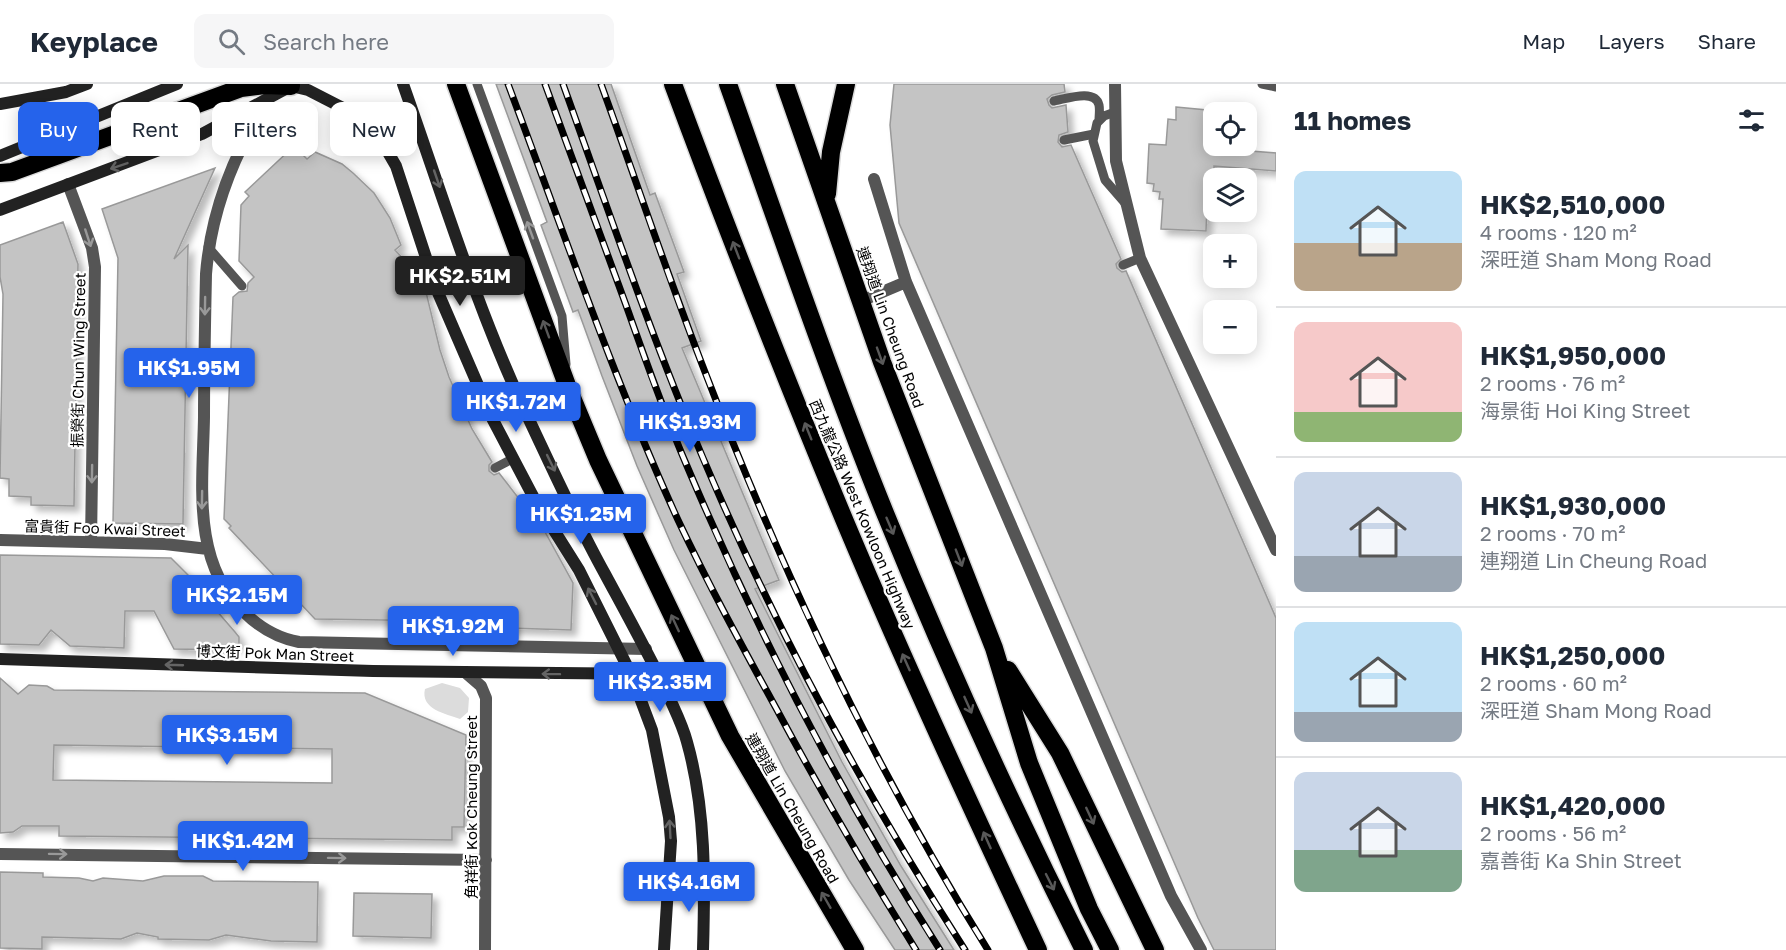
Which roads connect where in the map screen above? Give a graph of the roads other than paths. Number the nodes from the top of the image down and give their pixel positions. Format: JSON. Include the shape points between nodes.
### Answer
{"nodes":[{"id":1,"x":87,"y":84,"type":"edge"},
{"id":2,"x":177,"y":84,"type":"edge"},
{"id":3,"x":403,"y":84,"type":"edge"},
{"id":4,"x":456,"y":84,"type":"edge"},
{"id":5,"x":477,"y":84,"type":"edge"},
{"id":6,"x":673,"y":84,"type":"edge"},
{"id":7,"x":728,"y":84,"type":"edge"},
{"id":8,"x":785,"y":84,"type":"edge"},
{"id":9,"x":846,"y":84,"type":"edge"},
{"id":10,"x":1115,"y":84,"type":"edge"},
{"id":11,"x":1262,"y":84,"type":"edge"},
{"id":12,"x":294,"y":85,"type":"edge"},
{"id":13,"x":1276,"y":87,"type":"edge"},
{"id":14,"x":268,"y":100,"type":"junction"},
{"id":15,"x":1054,"y":101,"type":"dead end"},
{"id":16,"x":0,"y":105,"type":"edge"},
{"id":17,"x":1115,"y":112,"type":"junction"},
{"id":18,"x":1099,"y":120,"type":"junction"},
{"id":19,"x":1094,"y":134,"type":"junction"},
{"id":20,"x":1064,"y":140,"type":"dead end"},
{"id":21,"x":0,"y":156,"type":"edge"},
{"id":22,"x":0,"y":174,"type":"edge"},
{"id":23,"x":874,"y":179,"type":"dead end"},
{"id":24,"x":68,"y":184,"type":"junction"},
{"id":25,"x":826,"y":200,"type":"junction"},
{"id":26,"x":1126,"y":205,"type":"junction"},
{"id":27,"x":0,"y":210,"type":"edge"},
{"id":28,"x":208,"y":247,"type":"junction"},
{"id":29,"x":1140,"y":258,"type":"junction"},
{"id":30,"x":1123,"y":265,"type":"dead end"},
{"id":31,"x":906,"y":282,"type":"junction"},
{"id":32,"x":242,"y":286,"type":"dead end"},
{"id":33,"x":861,"y":301,"type":"junction"},
{"id":34,"x":568,"y":388,"type":"junction"},
{"id":35,"x":512,"y":459,"type":"junction"},
{"id":36,"x":495,"y":468,"type":"dead end"},
{"id":37,"x":0,"y":540,"type":"edge"},
{"id":38,"x":91,"y":542,"type":"junction"},
{"id":39,"x":208,"y":549,"type":"junction"},
{"id":40,"x":1276,"y":550,"type":"edge"},
{"id":41,"x":453,"y":621,"type":"dead end"},
{"id":42,"x":453,"y":646,"type":"junction"},
{"id":43,"x":994,"y":648,"type":"junction"},
{"id":44,"x":618,"y":649,"type":"junction"},
{"id":45,"x":646,"y":649,"type":"junction"},
{"id":46,"x":0,"y":659,"type":"edge"},
{"id":47,"x":466,"y":673,"type":"junction"},
{"id":48,"x":631,"y":674,"type":"junction"},
{"id":49,"x":658,"y":674,"type":"junction"},
{"id":50,"x":0,"y":854,"type":"edge"},
{"id":51,"x":486,"y":860,"type":"junction"},
{"id":52,"x":485,"y":950,"type":"edge"},
{"id":53,"x":664,"y":950,"type":"edge"},
{"id":54,"x":703,"y":950,"type":"edge"},
{"id":55,"x":855,"y":950,"type":"edge"},
{"id":56,"x":1038,"y":950,"type":"edge"},
{"id":57,"x":1084,"y":950,"type":"edge"},
{"id":58,"x":1110,"y":950,"type":"edge"},
{"id":59,"x":1155,"y":950,"type":"edge"},
{"id":60,"x":1201,"y":950,"type":"edge"}],
"edges":[{"from":1,"to":16,"type":"main road"},
{"from":2,"to":21,"type":"main road"},
{"from":3,"to":45,"type":"main road","one_way":true,"via":[[487,322],[524,410]]},
{"from":34,"to":4,"type":"highway","name":"連翔道 Lin Cheung Road","one_way":true},
{"from":34,"to":5,"type":"lane","one_way":true,"via":[[562,316]]},
{"from":56,"to":6,"type":"highway","name":"西九龍公路 West Kowloon Highway","one_way":true,"via":[[830,485]]},
{"from":7,"to":57,"type":"highway","name":"西九龍公路 West Kowloon Highway","one_way":true,"via":[[869,472],[953,671]]},
{"from":8,"to":25,"type":"highway","name":"連翔道 Lin Cheung Road"},
{"from":9,"to":25,"type":"highway","via":[[831,152]]},
{"from":10,"to":17,"type":"street"},
{"from":11,"to":13,"type":"lane"},
{"from":12,"to":14,"type":"main road"},
{"from":12,"to":22,"type":"highway","via":[[241,88]]},
{"from":12,"to":35,"type":"main road","via":[[345,109],[372,128],[385,147],[396,166],[436,288]]},
{"from":14,"to":24,"type":"main road","one_way":true,"via":[[202,134]]},
{"from":14,"to":28,"type":"street","name":"博文街 Pok Man Street","via":[[231,170]]},
{"from":15,"to":18,"type":"lane","via":[[1086,95],[1094,98],[1099,104]]},
{"from":17,"to":18,"type":"lane"},
{"from":17,"to":26,"type":"street","via":[[1116,161]]},
{"from":18,"to":19,"type":"lane"},
{"from":19,"to":20,"type":"lane"},
{"from":19,"to":26,"type":"lane","via":[[1092,141],[1105,180]]},
{"from":23,"to":31,"type":"street"},
{"from":24,"to":27,"type":"main road"},
{"from":24,"to":38,"type":"street","name":"振榮街 Chun Wing Street","one_way":true,"via":[[92,248],[95,267]]},
{"from":25,"to":33,"type":"highway","name":"連翔道 Lin Cheung Road"},
{"from":26,"to":29,"type":"street"},
{"from":28,"to":32,"type":"lane"},
{"from":28,"to":39,"type":"street","name":"博文街 Pok Man Street","one_way":true,"via":[[202,510]]},
{"from":29,"to":30,"type":"lane"},
{"from":29,"to":40,"type":"street"},
{"from":31,"to":33,"type":"street"},
{"from":31,"to":60,"type":"street","via":[[1171,896]]},
{"from":33,"to":43,"type":"highway","name":"連翔道 Lin Cheung Road","one_way":true},
{"from":55,"to":34,"type":"highway","name":"連翔道 Lin Cheung Road","one_way":true,"via":[[730,736],[603,471]]},
{"from":35,"to":36,"type":"lane"},
{"from":44,"to":35,"type":"main road","one_way":true,"via":[[579,570],[530,503]]},
{"from":37,"to":38,"type":"street","name":"富貴街 Foo Kwai Street"},
{"from":38,"to":39,"type":"street","name":"富貴街 Foo Kwai Street"},
{"from":39,"to":42,"type":"street","name":"博文街 Pok Man Street","via":[[214,572],[235,603],[284,640]]},
{"from":41,"to":42,"type":"lane"},
{"from":42,"to":44,"type":"street","name":"博文街 Pok Man Street"},
{"from":43,"to":58,"type":"highway","name":"連翔道 Lin Cheung Road","via":[[1029,763]]},
{"from":43,"to":59,"type":"highway","one_way":true,"via":[[1060,753]]},
{"from":44,"to":45,"type":"street","name":"博文街 Pok Man Street"},
{"from":44,"to":48,"type":"main road"},
{"from":45,"to":49,"type":"main road"},
{"from":47,"to":46,"type":"main road","name":"博文街 Pok Man Street","one_way":true},
{"from":48,"to":47,"type":"main road","name":"博文街 Pok Man Street","one_way":true},
{"from":47,"to":51,"type":"street","name":"角祥街 Kok Cheung Street","via":[[486,698]]},
{"from":48,"to":49,"type":"main road","name":"博文街 Pok Man Street"},
{"from":53,"to":48,"type":"main road","one_way":true,"via":[[669,817],[652,730]]},
{"from":49,"to":54,"type":"main road","via":[[680,721],[697,788],[704,878]]},
{"from":50,"to":51,"type":"street","one_way":true},
{"from":51,"to":52,"type":"street","name":"角祥街 Kok Cheung Street"}]}
